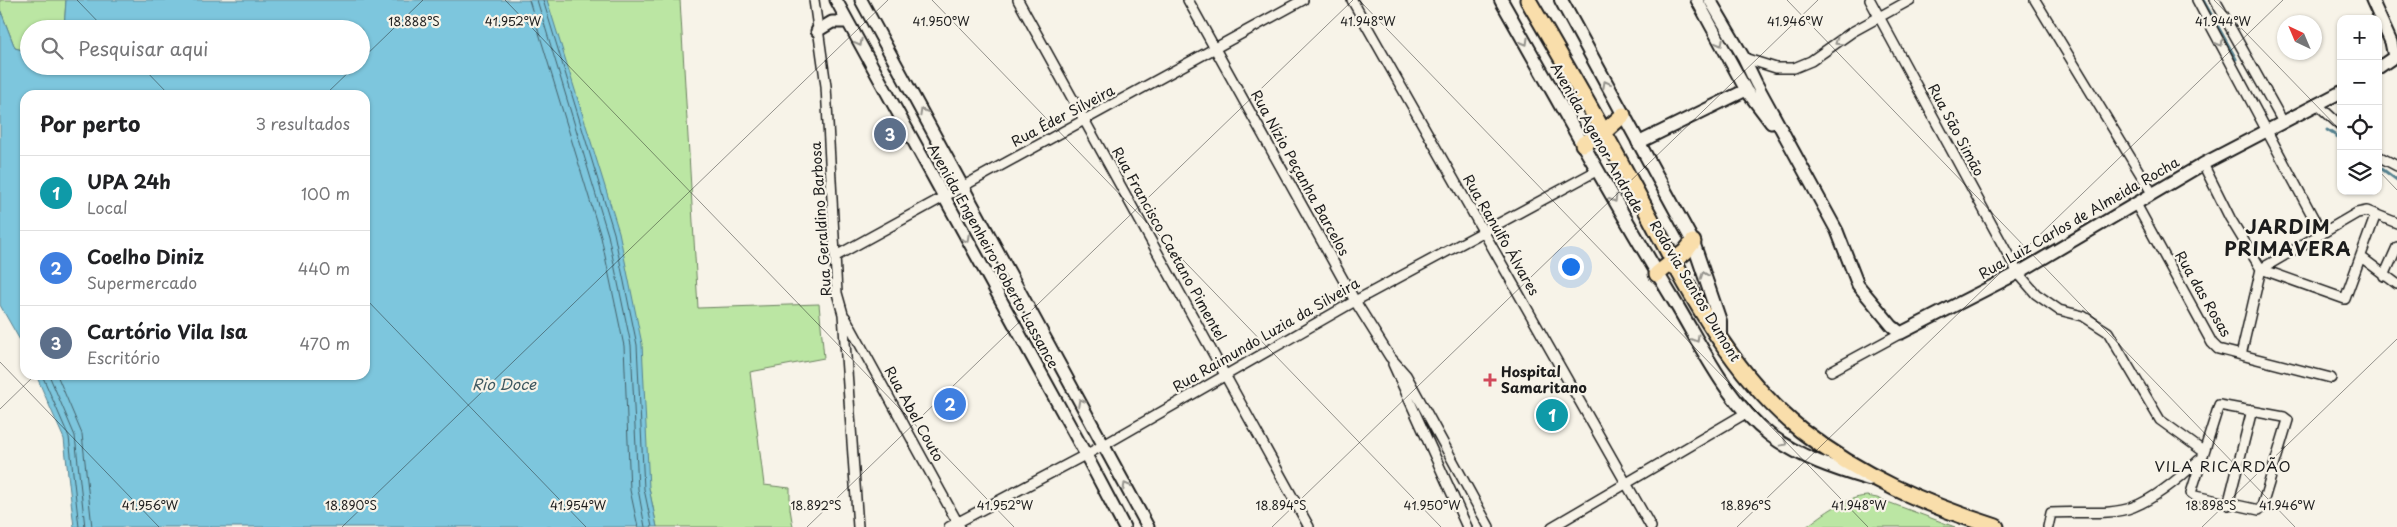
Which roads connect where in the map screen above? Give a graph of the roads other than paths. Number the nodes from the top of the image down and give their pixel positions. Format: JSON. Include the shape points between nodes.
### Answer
{"nodes":[{"id":1,"x":814,"y":0,"type":"edge"},
{"id":2,"x":836,"y":0,"type":"edge"},
{"id":3,"x":861,"y":0,"type":"edge"},
{"id":4,"x":1018,"y":0,"type":"edge"},
{"id":5,"x":1188,"y":0,"type":"edge"},
{"id":6,"x":1303,"y":0,"type":"edge"},
{"id":7,"x":1352,"y":0,"type":"edge"},
{"id":8,"x":1501,"y":0,"type":"edge"},
{"id":9,"x":1528,"y":0,"type":"edge"},
{"id":10,"x":1561,"y":0,"type":"edge"},
{"id":11,"x":1697,"y":0,"type":"edge"},
{"id":12,"x":1710,"y":0,"type":"edge"},
{"id":13,"x":1870,"y":0,"type":"edge"},
{"id":14,"x":1910,"y":0,"type":"edge"},
{"id":15,"x":2035,"y":0,"type":"edge"},
{"id":16,"x":2197,"y":0,"type":"edge"},
{"id":17,"x":2215,"y":0,"type":"edge"},
{"id":18,"x":2372,"y":0,"type":"edge"},
{"id":19,"x":1880,"y":18,"type":"junction"},
{"id":20,"x":847,"y":22,"type":"junction"},
{"id":21,"x":817,"y":31,"type":"junction"},
{"id":22,"x":1215,"y":49,"type":"junction"},
{"id":23,"x":1744,"y":58,"type":"junction"},
{"id":24,"x":2382,"y":65,"type":"edge"},
{"id":25,"x":1746,"y":90,"type":"junction"},
{"id":26,"x":2337,"y":94,"type":"edge"},
{"id":27,"x":2318,"y":105,"type":"junction"},
{"id":28,"x":1623,"y":115,"type":"junction"},
{"id":29,"x":1086,"y":120,"type":"junction"},
{"id":30,"x":2283,"y":122,"type":"junction"},
{"id":31,"x":2337,"y":122,"type":"edge"},
{"id":32,"x":2267,"y":130,"type":"junction"},
{"id":33,"x":1604,"y":132,"type":"junction"},
{"id":34,"x":1638,"y":143,"type":"junction"},
{"id":35,"x":1583,"y":144,"type":"junction"},
{"id":36,"x":1795,"y":154,"type":"junction"},
{"id":37,"x":2382,"y":158,"type":"edge"},
{"id":38,"x":2203,"y":164,"type":"junction"},
{"id":39,"x":2397,"y":166,"type":"edge"},
{"id":40,"x":1598,"y":170,"type":"junction"},
{"id":41,"x":964,"y":185,"type":"junction"},
{"id":42,"x":2152,"y":193,"type":"junction"},
{"id":43,"x":943,"y":197,"type":"junction"},
{"id":44,"x":2136,"y":204,"type":"junction"},
{"id":45,"x":2376,"y":214,"type":"junction"},
{"id":46,"x":2397,"y":223,"type":"edge"},
{"id":47,"x":1484,"y":233,"type":"junction"},
{"id":48,"x":2322,"y":234,"type":"junction"},
{"id":49,"x":1692,"y":242,"type":"junction"},
{"id":50,"x":2397,"y":247,"type":"edge"},
{"id":51,"x":836,"y":256,"type":"junction"},
{"id":52,"x":2361,"y":257,"type":"junction"},
{"id":53,"x":1674,"y":261,"type":"junction"},
{"id":54,"x":2261,"y":269,"type":"junction"},
{"id":55,"x":2018,"y":272,"type":"junction"},
{"id":56,"x":1657,"y":274,"type":"junction"},
{"id":57,"x":2384,"y":276,"type":"junction"},
{"id":58,"x":2397,"y":284,"type":"edge"},
{"id":59,"x":1355,"y":301,"type":"junction"},
{"id":60,"x":843,"y":314,"type":"junction"},
{"id":61,"x":1901,"y":332,"type":"junction"},
{"id":62,"x":1720,"y":338,"type":"junction"},
{"id":63,"x":2241,"y":355,"type":"junction"},
{"id":64,"x":1390,"y":357,"type":"junction"},
{"id":65,"x":1831,"y":371,"type":"dead end"},
{"id":66,"x":1226,"y":375,"type":"junction"},
{"id":67,"x":2331,"y":378,"type":"dead end"},
{"id":68,"x":2252,"y":410,"type":"junction"},
{"id":69,"x":1746,"y":413,"type":"junction"},
{"id":70,"x":1104,"y":445,"type":"junction"},
{"id":71,"x":1086,"y":455,"type":"junction"},
{"id":72,"x":2202,"y":455,"type":"junction"},
{"id":73,"x":1626,"y":483,"type":"junction"},
{"id":74,"x":1881,"y":483,"type":"junction"},
{"id":75,"x":2228,"y":505,"type":"junction"},
{"id":76,"x":959,"y":525,"type":"edge"},
{"id":77,"x":858,"y":527,"type":"edge"},
{"id":78,"x":949,"y":527,"type":"edge"},
{"id":79,"x":1124,"y":527,"type":"edge"},
{"id":80,"x":1148,"y":527,"type":"edge"},
{"id":81,"x":1309,"y":527,"type":"edge"},
{"id":82,"x":1467,"y":527,"type":"edge"},
{"id":83,"x":1489,"y":527,"type":"edge"},
{"id":84,"x":1552,"y":527,"type":"edge"},
{"id":85,"x":1651,"y":527,"type":"edge"},
{"id":86,"x":1996,"y":527,"type":"edge"},
{"id":87,"x":2048,"y":527,"type":"edge"}],
"edges":[{"from":1,"to":21,"type":"street","name":"Rua Geraldino Barbosa"},
{"from":2,"to":20,"type":"street","name":"Avenida Engenheiro Roberto Lassance"},
{"from":41,"to":3,"type":"street","name":"Avenida Engenheiro Roberto Lassance","one_way":true},
{"from":4,"to":29,"type":"street","name":"Rua Francisco Caetano Pimentel"},
{"from":5,"to":22,"type":"street","name":"Rua Nízio Peçanha Barcelos"},
{"from":6,"to":22,"type":"street","name":"Rua Éder Silveira"},
{"from":7,"to":47,"type":"street","name":"Rua Ranulfo Álvares"},
{"from":8,"to":35,"type":"main road","name":"Avenida Agenor Andrade","one_way":true},
{"from":9,"to":33,"type":"highway","name":"Rodovia Santos Dumont"},
{"from":28,"to":10,"type":"main road","one_way":true},
{"from":11,"to":25,"type":"street","one_way":true},
{"from":12,"to":23,"type":"street"},
{"from":13,"to":19,"type":"street","name":"Rua São Simão"},
{"from":14,"to":19,"type":"street"},
{"from":15,"to":42,"type":"street"},
{"from":16,"to":32,"type":"street","one_way":true},
{"from":17,"to":30,"type":"street"},
{"from":18,"to":24,"type":"street","via":[[2391,42],[2394,57]]},
{"from":19,"to":23,"type":"street","one_way":true,"via":[[1794,68],[1776,68]]},
{"from":19,"to":55,"type":"street","name":"Rua São Simão"},
{"from":20,"to":21,"type":"street","via":[[832,22]]},
{"from":20,"to":43,"type":"street","name":"Avenida Engenheiro Roberto Lassance","one_way":true},
{"from":21,"to":51,"type":"street","name":"Rua Geraldino Barbosa","via":[[826,86]]},
{"from":22,"to":29,"type":"street","name":"Rua Éder Silveira"},
{"from":22,"to":59,"type":"street","name":"Rua Nízio Peçanha Barcelos"},
{"from":23,"to":36,"type":"street"},
{"from":25,"to":34,"type":"street"},
{"from":25,"to":36,"type":"street"},
{"from":26,"to":27,"type":"street","name":"Rua Luiz Carlos de Almeida Rocha"},
{"from":27,"to":30,"type":"street","name":"Rua Luiz Carlos de Almeida Rocha"},
{"from":27,"to":31,"type":"street"},
{"from":28,"to":33,"type":"highway"},
{"from":28,"to":34,"type":"main road"},
{"from":29,"to":41,"type":"street","name":"Rua Éder Silveira"},
{"from":29,"to":66,"type":"street","name":"Rua Francisco Caetano Pimentel"},
{"from":30,"to":32,"type":"street","name":"Rua Luiz Carlos de Almeida Rocha"},
{"from":32,"to":38,"type":"street","name":"Rua Luiz Carlos de Almeida Rocha"},
{"from":32,"to":48,"type":"street"},
{"from":33,"to":35,"type":"highway"},
{"from":33,"to":53,"type":"highway","name":"Rodovia Santos Dumont"},
{"from":34,"to":49,"type":"main road"},
{"from":35,"to":40,"type":"main road","name":"Avenida Agenor Andrade"},
{"from":36,"to":61,"type":"street","via":[[1837,231],[1858,286]]},
{"from":37,"to":39,"type":"street"},
{"from":38,"to":42,"type":"street","name":"Rua Luiz Carlos de Almeida Rocha"},
{"from":38,"to":54,"type":"street"},
{"from":40,"to":47,"type":"street","name":"Rua Raimundo Luzia da Silveira"},
{"from":40,"to":56,"type":"main road","name":"Avenida Agenor Andrade","one_way":true},
{"from":41,"to":43,"type":"street","name":"Rua Éder Silveira"},
{"from":70,"to":41,"type":"street","name":"Avenida Engenheiro Roberto Lassance","one_way":true},
{"from":42,"to":44,"type":"street","name":"Rua Luiz Carlos de Almeida Rocha"},
{"from":43,"to":51,"type":"street","name":"Rua Éder Silveira"},
{"from":43,"to":71,"type":"street","name":"Avenida Engenheiro Roberto Lassance","one_way":true},
{"from":44,"to":55,"type":"street","name":"Rua Luiz Carlos de Almeida Rocha"},
{"from":44,"to":63,"type":"street","name":"Rua das Rosas","via":[[2212,343],[2218,349]]},
{"from":45,"to":46,"type":"street"},
{"from":45,"to":48,"type":"street","via":[[2367,211],[2357,213]]},
{"from":45,"to":52,"type":"street"},
{"from":47,"to":59,"type":"street","name":"Rua Raimundo Luzia da Silveira"},
{"from":47,"to":73,"type":"street","name":"Rua Ranulfo Álvares"},
{"from":48,"to":54,"type":"street"},
{"from":49,"to":53,"type":"highway"},
{"from":62,"to":49,"type":"main road","one_way":true,"via":[[1720,321]]},
{"from":50,"to":57,"type":"street"},
{"from":51,"to":60,"type":"street","name":"Rua Geraldino Barbosa","via":[[837,293]]},
{"from":52,"to":54,"type":"street","via":[[2345,299]]},
{"from":52,"to":57,"type":"street"},
{"from":53,"to":56,"type":"highway"},
{"from":53,"to":62,"type":"highway","name":"Rodovia Santos Dumont"},
{"from":54,"to":63,"type":"street"},
{"from":55,"to":61,"type":"street","name":"Rua Luiz Carlos de Almeida Rocha"},
{"from":55,"to":72,"type":"street","name":"Rua São Simão","via":[[2036,294],[2059,310],[2083,316],[2108,332],[2160,420]]},
{"from":56,"to":69,"type":"main road","name":"Avenida Agenor Andrade","one_way":true},
{"from":57,"to":58,"type":"street"},
{"from":59,"to":64,"type":"street","name":"Rua Nízio Peçanha Barcelos"},
{"from":59,"to":66,"type":"street","name":"Rua Raimundo Luzia da Silveira"},
{"from":60,"to":76,"type":"street","name":"Rua Abel Couto"},
{"from":60,"to":77,"type":"street","name":"Rua Geraldino Barbosa"},
{"from":61,"to":65,"type":"street","name":"Rua Luiz Carlos de Almeida Rocha"},
{"from":62,"to":74,"type":"highway","name":"Rodovia Santos Dumont","via":[[1752,380],[1790,420]]},
{"from":63,"to":67,"type":"street","name":"Rua das Rosas"},
{"from":64,"to":82,"type":"street","name":"Rua Nízio Peçanha Barcelos"},
{"from":64,"to":83,"type":"street","name":"Rua Nízio Peçanha Barcelos","via":[[1406,376]]},
{"from":66,"to":70,"type":"street","name":"Rua Raimundo Luzia da Silveira"},
{"from":66,"to":81,"type":"street","name":"Rua Francisco Caetano Pimentel"},
{"from":68,"to":72,"type":"street","via":[[2219,405]]},
{"from":68,"to":75,"type":"street"},
{"from":68,"to":75,"type":"street","via":[[2288,418],[2288,422],[2261,509],[2256,511]]},
{"from":69,"to":73,"type":"street"},
{"from":69,"to":74,"type":"main road","name":"Avenida Agenor Andrade","one_way":true,"via":[[1771,435],[1823,465]]},
{"from":70,"to":71,"type":"street","name":"Rua Raimundo Luzia da Silveira"},
{"from":80,"to":70,"type":"street","name":"Avenida Engenheiro Roberto Lassance","one_way":true},
{"from":71,"to":76,"type":"street","name":"Rua Raimundo Luzia da Silveira"},
{"from":71,"to":79,"type":"street","name":"Avenida Engenheiro Roberto Lassance"},
{"from":72,"to":75,"type":"street","via":[[2191,493]]},
{"from":72,"to":87,"type":"street","via":[[2178,480],[2132,508],[2051,513]]},
{"from":73,"to":84,"type":"street"},
{"from":73,"to":85,"type":"street","name":"Rua Ranulfo Álvares"},
{"from":74,"to":86,"type":"highway","name":"Rodovia Santos Dumont","via":[[1942,510]]},
{"from":76,"to":78,"type":"street","name":"Rua Raimundo Luzia da Silveira"}]}
